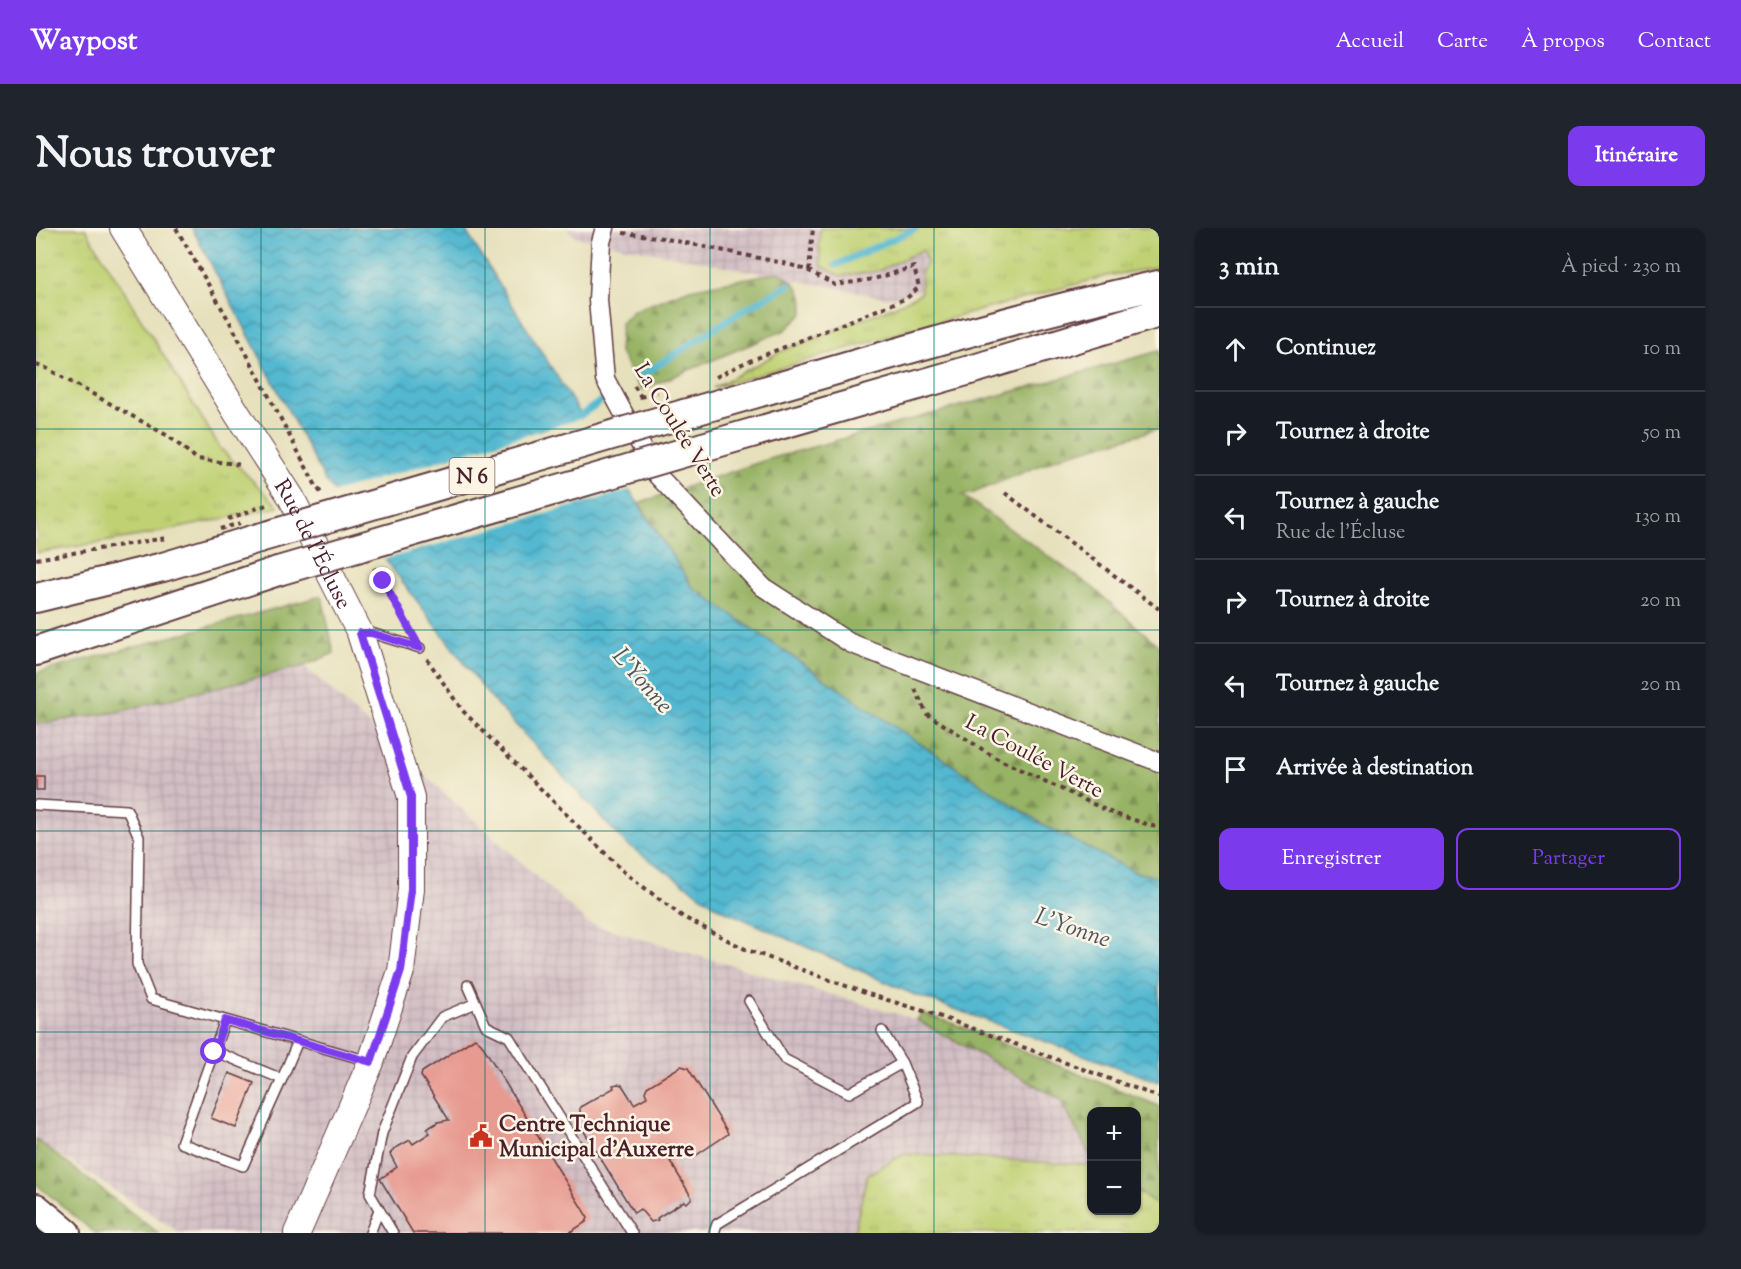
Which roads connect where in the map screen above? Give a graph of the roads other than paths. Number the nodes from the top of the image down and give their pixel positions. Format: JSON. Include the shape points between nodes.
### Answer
{"nodes":[{"id":1,"x":123,"y":228,"type":"edge"},
{"id":2,"x":612,"y":230,"type":"edge"},
{"id":3,"x":1159,"y":285,"type":"edge"},
{"id":4,"x":1159,"y":315,"type":"edge"},
{"id":5,"x":163,"y":567,"type":"junction"},
{"id":6,"x":36,"y":587,"type":"edge"},
{"id":7,"x":36,"y":598,"type":"edge"},
{"id":8,"x":133,"y":618,"type":"junction"},
{"id":9,"x":360,"y":633,"type":"junction"},
{"id":10,"x":36,"y":638,"type":"edge"},
{"id":11,"x":420,"y":648,"type":"road end"},
{"id":12,"x":36,"y":651,"type":"edge"},
{"id":13,"x":1159,"y":762,"type":"edge"},
{"id":14,"x":36,"y":805,"type":"edge"},
{"id":15,"x":468,"y":985,"type":"dead end"},
{"id":16,"x":749,"y":1001,"type":"dead end"},
{"id":17,"x":476,"y":1003,"type":"junction"},
{"id":18,"x":225,"y":1020,"type":"junction"},
{"id":19,"x":882,"y":1031,"type":"dead end"},
{"id":20,"x":298,"y":1041,"type":"junction"},
{"id":21,"x":214,"y":1052,"type":"junction"},
{"id":22,"x":371,"y":1062,"type":"junction"},
{"id":23,"x":902,"y":1064,"type":"junction"},
{"id":24,"x":282,"y":1079,"type":"junction"},
{"id":25,"x":36,"y":1208,"type":"edge"},
{"id":26,"x":379,"y":1210,"type":"junction"},
{"id":27,"x":66,"y":1233,"type":"edge"},
{"id":28,"x":297,"y":1233,"type":"edge"},
{"id":29,"x":370,"y":1233,"type":"edge"},
{"id":30,"x":393,"y":1233,"type":"edge"},
{"id":31,"x":632,"y":1233,"type":"edge"},
{"id":32,"x":714,"y":1233,"type":"edge"}],
"edges":[{"from":1,"to":9,"type":"street","name":"Rue de l'Écluse","via":[[291,496]]},
{"from":2,"to":13,"type":"street","via":[[601,242],[598,300],[605,379],[657,475],[763,587],[850,643]]},
{"from":3,"to":5,"type":"main road","number":"N 6","bridge":true,"via":[[967,334],[684,414]]},
{"from":4,"to":8,"type":"main road","number":"N 6","bridge":true,"via":[[278,571]]},
{"from":5,"to":6,"type":"main road"},
{"from":5,"to":7,"type":"main road","number":"N 6"},
{"from":8,"to":10,"type":"main road","number":"N 6"},
{"from":8,"to":12,"type":"main road"},
{"from":9,"to":11,"type":"lane"},
{"from":9,"to":22,"type":"street","name":"Rue de l'Écluse","via":[[411,797],[411,889],[401,971]]},
{"from":14,"to":18,"type":"lane","via":[[127,810],[139,837],[136,964],[151,999]]},
{"from":15,"to":17,"type":"lane"},
{"from":16,"to":23,"type":"lane","via":[[784,1059],[849,1093]]},
{"from":17,"to":26,"type":"lane","via":[[442,1017],[412,1057],[382,1133],[370,1194]]},
{"from":17,"to":31,"type":"lane","via":[[486,1026],[509,1036]]},
{"from":18,"to":20,"type":"lane"},
{"from":18,"to":21,"type":"lane"},
{"from":19,"to":23,"type":"lane"},
{"from":20,"to":22,"type":"lane"},
{"from":20,"to":24,"type":"lane"},
{"from":21,"to":24,"type":"lane"},
{"from":21,"to":24,"type":"lane","via":[[181,1143],[243,1166]]},
{"from":22,"to":28,"type":"street","name":"Rue de l'Écluse"},
{"from":23,"to":32,"type":"lane","via":[[918,1102],[717,1224]]},
{"from":25,"to":27,"type":"main road"},
{"from":26,"to":29,"type":"lane"},
{"from":26,"to":30,"type":"lane"}]}
